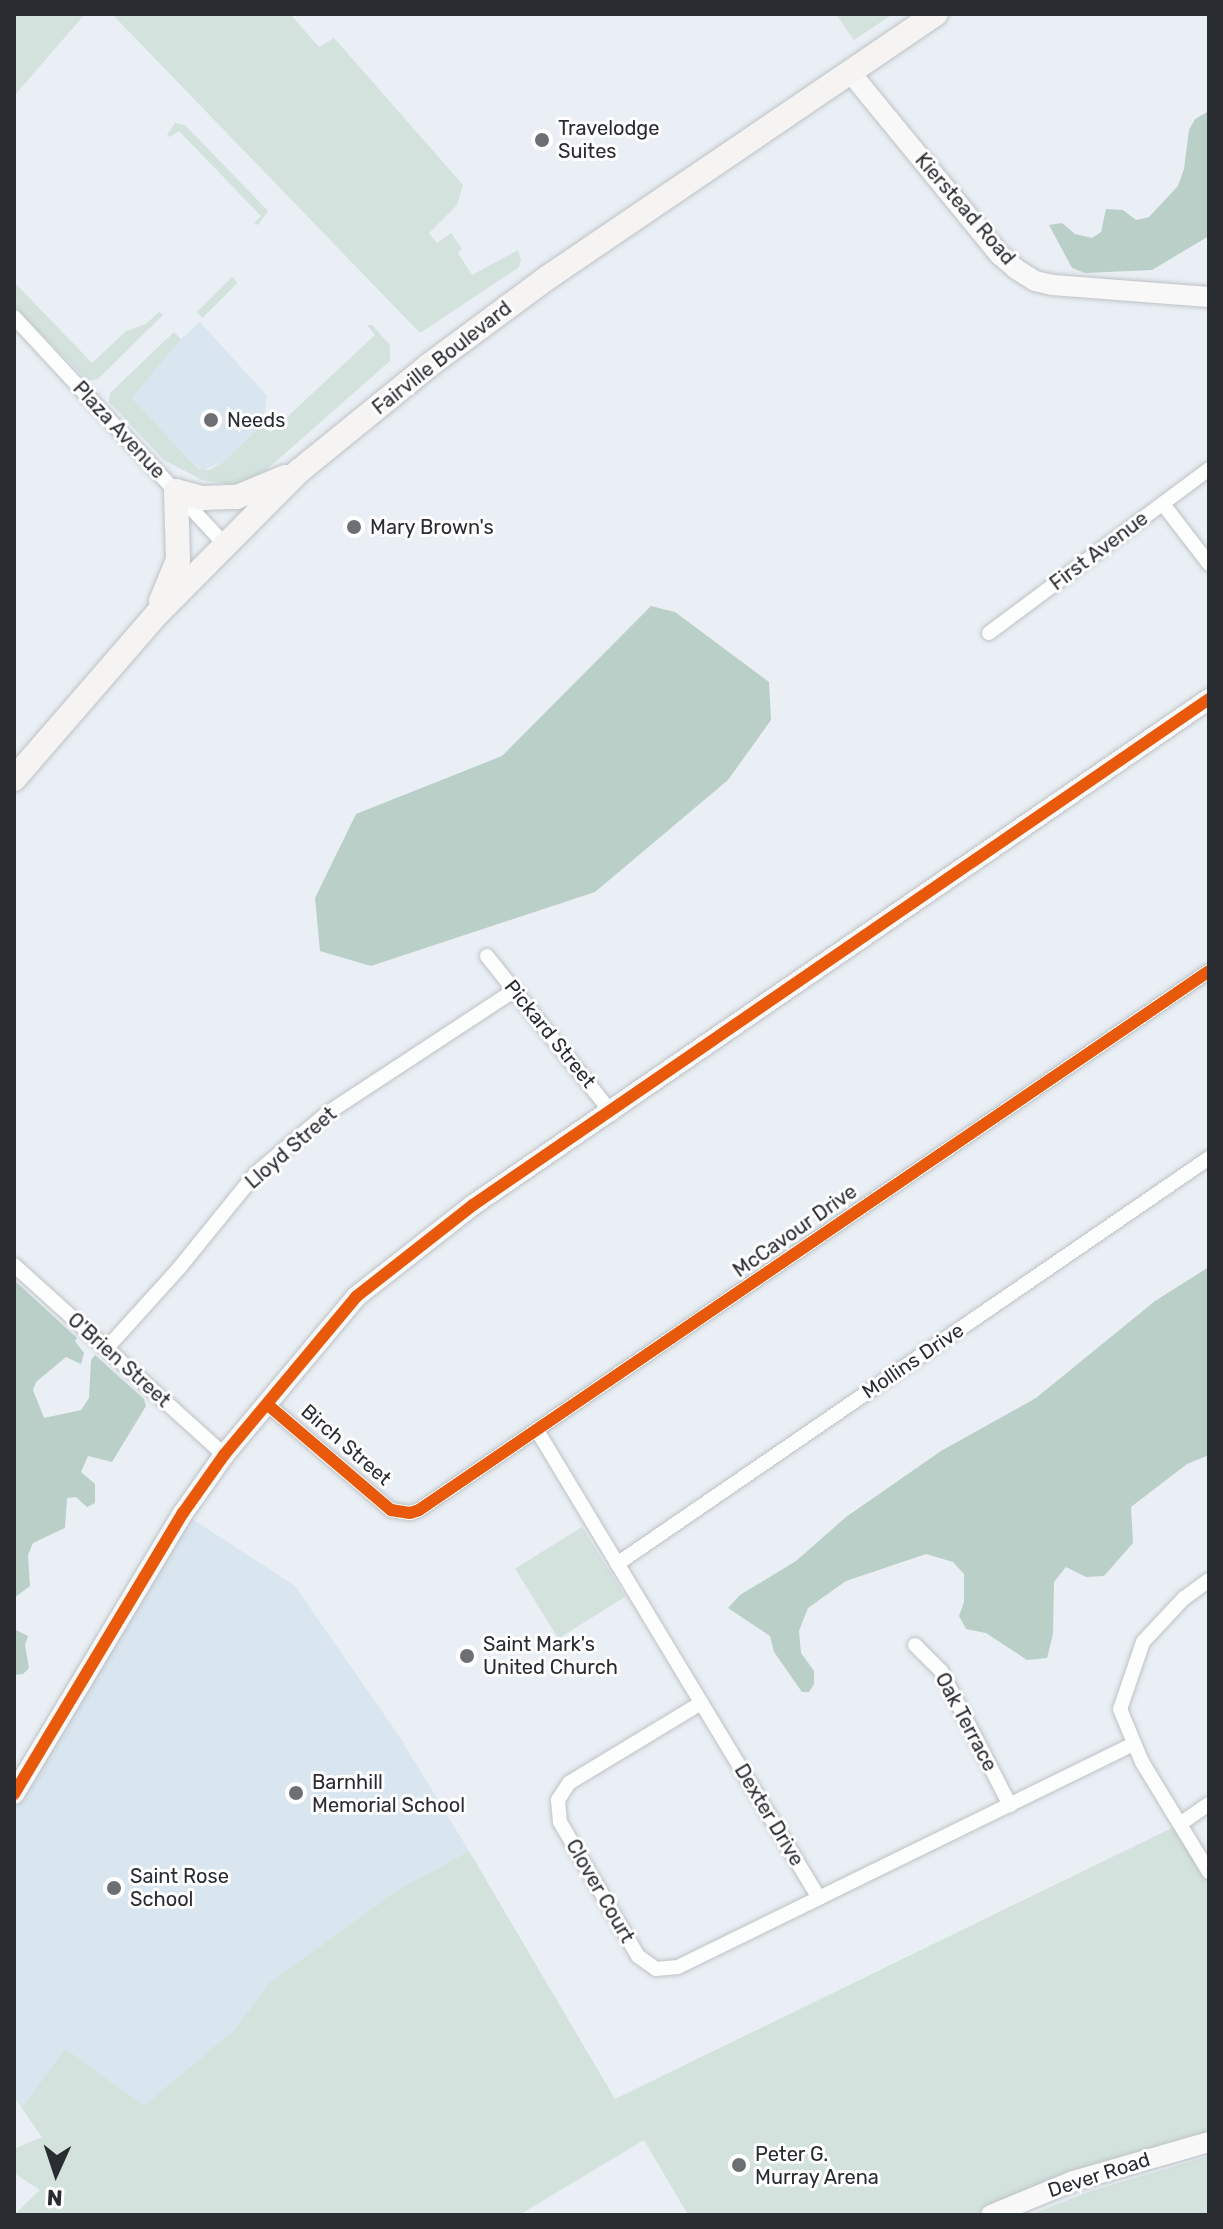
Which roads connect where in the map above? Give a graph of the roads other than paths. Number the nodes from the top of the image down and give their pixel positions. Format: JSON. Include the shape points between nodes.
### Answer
{"nodes":[{"id":1,"x":936,"y":14,"type":"edge"},
{"id":2,"x":850,"y":72,"type":"junction"},
{"id":3,"x":1209,"y":297,"type":"edge"},
{"id":4,"x":14,"y":317,"type":"edge"},
{"id":5,"x":1209,"y":469,"type":"edge"},
{"id":6,"x":299,"y":471,"type":"junction"},
{"id":7,"x":176,"y":491,"type":"junction"},
{"id":8,"x":1163,"y":504,"type":"junction"},
{"id":9,"x":224,"y":544,"type":"junction"},
{"id":10,"x":1209,"y":564,"type":"edge"},
{"id":11,"x":156,"y":615,"type":"junction"},
{"id":12,"x":989,"y":633,"type":"dead end"},
{"id":13,"x":1209,"y":699,"type":"edge"},
{"id":14,"x":14,"y":779,"type":"edge"},
{"id":15,"x":487,"y":956,"type":"dead end"},
{"id":16,"x":1209,"y":971,"type":"edge"},
{"id":17,"x":515,"y":990,"type":"junction"},
{"id":18,"x":612,"y":1113,"type":"junction"},
{"id":19,"x":1209,"y":1158,"type":"edge"},
{"id":20,"x":14,"y":1265,"type":"edge"},
{"id":21,"x":106,"y":1349,"type":"junction"},
{"id":22,"x":268,"y":1405,"type":"junction"},
{"id":23,"x":538,"y":1432,"type":"junction"},
{"id":24,"x":224,"y":1455,"type":"junction"},
{"id":25,"x":399,"y":1513,"type":"joint"},
{"id":26,"x":617,"y":1564,"type":"junction"},
{"id":27,"x":1209,"y":1580,"type":"edge"},
{"id":28,"x":915,"y":1645,"type":"dead end"},
{"id":29,"x":701,"y":1703,"type":"junction"},
{"id":30,"x":1133,"y":1744,"type":"junction"},
{"id":31,"x":14,"y":1794,"type":"edge"},
{"id":32,"x":1209,"y":1804,"type":"edge"},
{"id":33,"x":1010,"y":1805,"type":"junction"},
{"id":34,"x":1180,"y":1824,"type":"junction"},
{"id":35,"x":1209,"y":1872,"type":"edge"},
{"id":36,"x":819,"y":1898,"type":"junction"},
{"id":37,"x":1209,"y":2142,"type":"edge"},
{"id":38,"x":991,"y":2215,"type":"edge"}],
"edges":[{"from":1,"to":2,"type":"main road","name":"Fairville Boulevard"},
{"from":2,"to":3,"type":"main road","name":"Kierstead Road","via":[[1000,255],[1035,281]]},
{"from":2,"to":6,"type":"main road","name":"Fairville Boulevard","via":[[547,278]]},
{"from":4,"to":7,"type":"street","name":"Plaza Avenue"},
{"from":5,"to":8,"type":"street","name":"First Avenue"},
{"from":6,"to":7,"type":"main road","via":[[237,497],[203,498]]},
{"from":6,"to":9,"type":"main road","name":"Fairville Boulevard"},
{"from":7,"to":9,"type":"street","name":"Plaza Avenue"},
{"from":7,"to":11,"type":"main road","via":[[178,560]]},
{"from":8,"to":10,"type":"street"},
{"from":8,"to":12,"type":"street","name":"First Avenue"},
{"from":9,"to":11,"type":"main road","name":"Fairville Boulevard"},
{"from":11,"to":14,"type":"main road","name":"Fairville Boulevard"},
{"from":13,"to":18,"type":"main road"},
{"from":15,"to":17,"type":"street","name":"Pickard Street"},
{"from":16,"to":23,"type":"street","name":"McCavour Drive"},
{"from":17,"to":18,"type":"street","name":"Pickard Street"},
{"from":17,"to":21,"type":"street","name":"Lloyd Street","via":[[326,1114],[256,1173]]},
{"from":18,"to":22,"type":"main road","via":[[473,1205],[357,1296]]},
{"from":19,"to":26,"type":"street","name":"Mollins Drive"},
{"from":20,"to":21,"type":"street","name":"O'Brien Street"},
{"from":21,"to":24,"type":"street","name":"O'Brien Street"},
{"from":22,"to":24,"type":"main road"},
{"from":22,"to":25,"type":"street","name":"Birch Street"},
{"from":23,"to":25,"type":"street","name":"McCavour Drive","via":[[419,1510]]},
{"from":23,"to":26,"type":"street","name":"Dexter Drive"},
{"from":24,"to":31,"type":"main road","via":[[183,1513]]},
{"from":26,"to":29,"type":"street","name":"Dexter Drive"},
{"from":27,"to":30,"type":"street","via":[[1143,1642],[1120,1709]]},
{"from":28,"to":33,"type":"street","name":"Oak Terrace","via":[[941,1671]]},
{"from":29,"to":36,"type":"street","name":"Dexter Drive"},
{"from":29,"to":36,"type":"street","name":"Clover Court","via":[[569,1783],[558,1800],[560,1822],[638,1956],[656,1969],[678,1967]]},
{"from":30,"to":33,"type":"street"},
{"from":30,"to":34,"type":"street"},
{"from":32,"to":34,"type":"street"},
{"from":33,"to":36,"type":"street"},
{"from":34,"to":35,"type":"street"},
{"from":37,"to":38,"type":"main road","name":"Dever Road","via":[[1073,2181]]}]}
